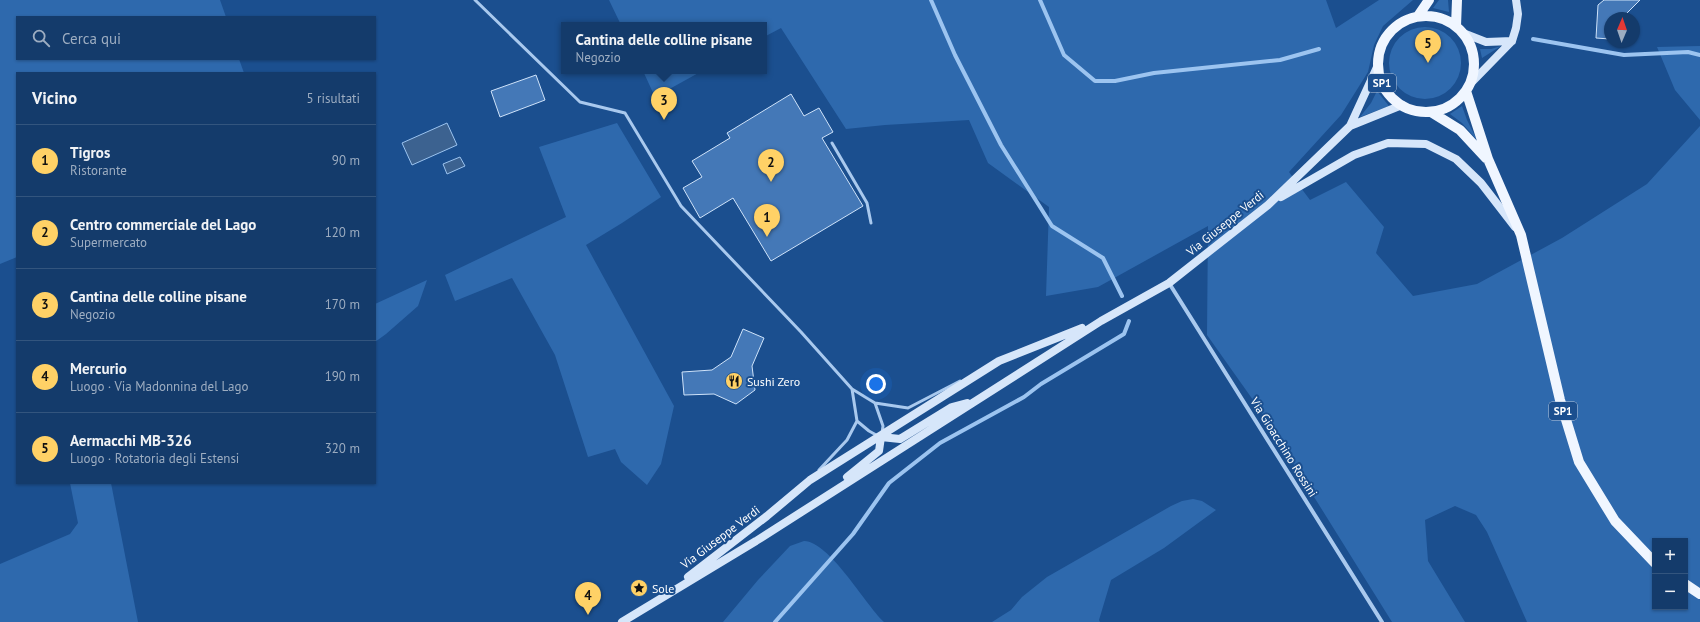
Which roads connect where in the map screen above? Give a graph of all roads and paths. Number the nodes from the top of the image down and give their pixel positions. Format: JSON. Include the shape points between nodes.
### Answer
{"nodes":[{"id":1,"x":476,"y":0,"type":"edge"},
{"id":2,"x":1429,"y":0,"type":"edge"},
{"id":3,"x":1456,"y":0,"type":"edge"},
{"id":4,"x":1516,"y":0,"type":"edge"},
{"id":5,"x":1418,"y":16,"type":"junction"},
{"id":6,"x":1460,"y":30,"type":"junction"},
{"id":7,"x":1512,"y":41,"type":"junction"},
{"id":8,"x":1378,"y":65,"type":"junction"},
{"id":9,"x":1468,"y":87,"type":"junction"},
{"id":10,"x":1402,"y":105,"type":"junction"},
{"id":11,"x":1431,"y":112,"type":"junction"},
{"id":12,"x":1350,"y":126,"type":"junction"},
{"id":13,"x":832,"y":143,"type":"dead end"},
{"id":14,"x":1488,"y":159,"type":"junction"},
{"id":15,"x":1268,"y":205,"type":"junction"},
{"id":16,"x":871,"y":223,"type":"dead end"},
{"id":17,"x":1521,"y":235,"type":"junction"},
{"id":18,"x":1169,"y":283,"type":"junction"},
{"id":19,"x":1101,"y":321,"type":"junction"},
{"id":20,"x":1000,"y":361,"type":"junction"},
{"id":21,"x":852,"y":389,"type":"junction"},
{"id":22,"x":976,"y":400,"type":"junction"},
{"id":23,"x":875,"y":403,"type":"junction"},
{"id":24,"x":857,"y":421,"type":"junction"},
{"id":25,"x":881,"y":437,"type":"junction"},
{"id":26,"x":810,"y":480,"type":"junction"},
{"id":27,"x":819,"y":500,"type":"junction"},
{"id":28,"x":1652,"y":560,"type":"edge"},
{"id":29,"x":1688,"y":586,"type":"edge"},
{"id":30,"x":1700,"y":594,"type":"edge"},
{"id":31,"x":654,"y":602,"type":"junction"},
{"id":32,"x":622,"y":622,"type":"edge"},
{"id":33,"x":1382,"y":622,"type":"edge"}],
"edges":[{"from":1,"to":21,"type":"lane","via":[[580,102],[625,113],[681,206]]},
{"from":2,"to":5,"type":"main road"},
{"from":3,"to":6,"type":"main road","number":"SP1"},
{"from":4,"to":7,"type":"main road","via":[[1518,14]]},
{"from":5,"to":6,"type":"main road","number":"SP1","via":[[1444,20]]},
{"from":5,"to":8,"type":"main road","number":"SP1","via":[[1393,28],[1379,52]]},
{"from":6,"to":7,"type":"main road","via":[[1486,42]]},
{"from":6,"to":9,"type":"main road","number":"SP1","via":[[1470,44],[1474,57],[1474,70]]},
{"from":7,"to":9,"type":"main road"},
{"from":8,"to":10,"type":"main road","number":"SP1","via":[[1381,81],[1386,90]]},
{"from":8,"to":12,"type":"main road","name":"Via Giuseppe Verdi"},
{"from":9,"to":11,"type":"main road","number":"SP1","via":[[1456,101]]},
{"from":9,"to":14,"type":"main road","number":"SP1"},
{"from":10,"to":11,"type":"main road","number":"SP1","via":[[1416,111]]},
{"from":10,"to":12,"type":"main road","name":"Via Giuseppe Verdi"},
{"from":11,"to":14,"type":"main road","number":"SP1","via":[[1460,130]]},
{"from":12,"to":15,"type":"main road","name":"Via Giuseppe Verdi"},
{"from":13,"to":16,"type":"lane","via":[[867,203]]},
{"from":14,"to":17,"type":"main road","number":"SP1"},
{"from":15,"to":17,"type":"main road","via":[[1354,155],[1388,143],[1426,144],[1456,159],[1481,183]]},
{"from":15,"to":18,"type":"main road","name":"Via Giuseppe Verdi"},
{"from":17,"to":28,"type":"main road","number":"SP1","via":[[1560,400],[1579,462],[1615,521]]},
{"from":18,"to":19,"type":"main road","name":"Via Giuseppe Verdi"},
{"from":18,"to":33,"type":"street","name":"Via Gioacchino Rossini"},
{"from":19,"to":20,"type":"main road","name":"Via Giuseppe Verdi"},
{"from":19,"to":22,"type":"main road","name":"Via Giuseppe Verdi"},
{"from":20,"to":23,"type":"lane","via":[[908,408]]},
{"from":20,"to":25,"type":"main road","name":"Via Giuseppe Verdi"},
{"from":21,"to":23,"type":"lane"},
{"from":21,"to":24,"type":"lane"},
{"from":22,"to":25,"type":"main road","name":"Via Giuseppe Verdi","via":[[952,407],[900,439]]},
{"from":22,"to":27,"type":"main road","name":"Via Giuseppe Verdi"},
{"from":23,"to":25,"type":"lane","via":[[883,426]]},
{"from":24,"to":25,"type":"lane"},
{"from":24,"to":26,"type":"lane","via":[[847,440]]},
{"from":25,"to":26,"type":"main road","name":"Via Giuseppe Verdi"},
{"from":25,"to":27,"type":"main road","name":"Via Giuseppe Verdi","via":[[878,451]]},
{"from":26,"to":31,"type":"main road","name":"Via Giuseppe Verdi"},
{"from":27,"to":31,"type":"main road","name":"Via Giuseppe Verdi"},
{"from":29,"to":30,"type":"main road"},
{"from":31,"to":32,"type":"main road"}]}
